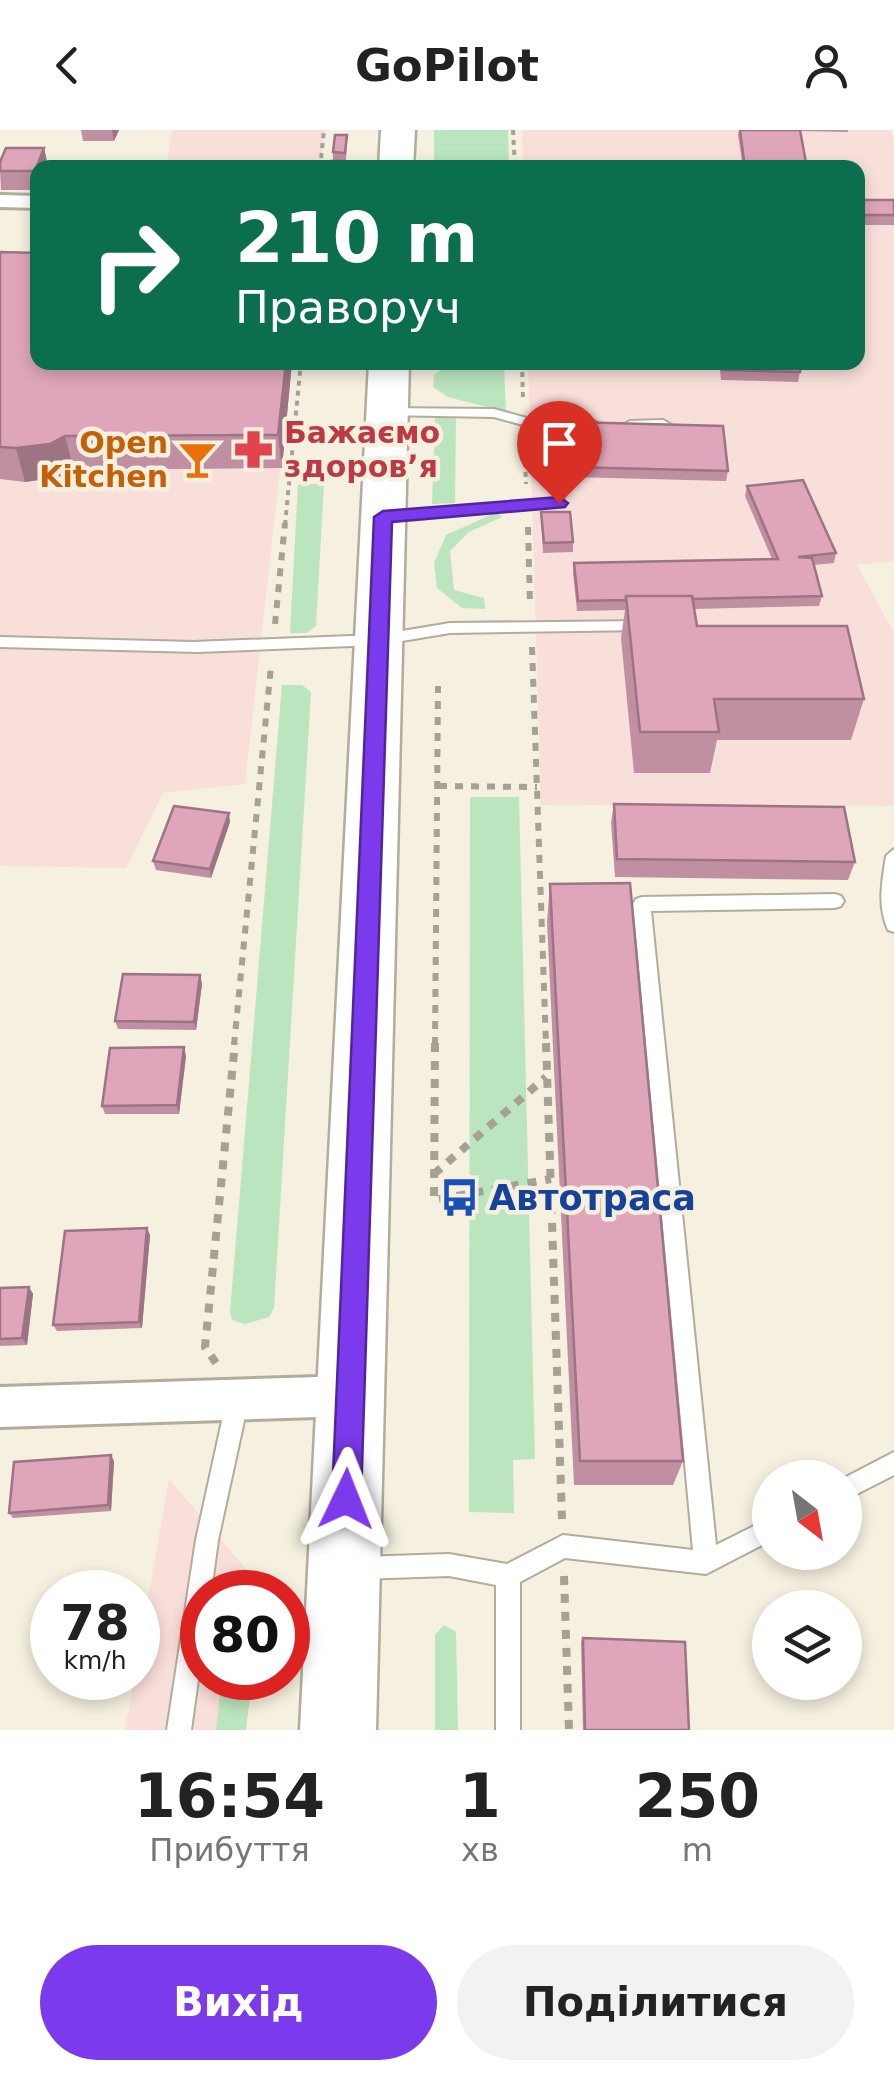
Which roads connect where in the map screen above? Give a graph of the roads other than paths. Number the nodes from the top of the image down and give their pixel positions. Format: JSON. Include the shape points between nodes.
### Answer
{"nodes":[{"id":1,"x":398,"y":130,"type":"edge"},
{"id":2,"x":396,"y":160,"type":"edge"},
{"id":3,"x":0,"y":200,"type":"edge"},
{"id":4,"x":30,"y":202,"type":"edge"},
{"id":5,"x":389,"y":370,"type":"edge"},
{"id":6,"x":387,"y":412,"type":"junction"},
{"id":7,"x":662,"y":424,"type":"edge"},
{"id":8,"x":559,"y":503,"type":"dead end"},
{"id":9,"x":383,"y":517,"type":"junction"},
{"id":10,"x":664,"y":625,"type":"edge"},
{"id":11,"x":0,"y":642,"type":"edge"},
{"id":12,"x":378,"y":643,"type":"junction"},
{"id":13,"x":894,"y":856,"type":"edge"},
{"id":14,"x":835,"y":901,"type":"dead end"},
{"id":15,"x":894,"y":924,"type":"edge"},
{"id":16,"x":350,"y":1396,"type":"junction"},
{"id":17,"x":238,"y":1398,"type":"junction"},
{"id":18,"x":0,"y":1407,"type":"edge"},
{"id":19,"x":894,"y":1464,"type":"edge"},
{"id":20,"x":862,"y":1480,"type":"edge"},
{"id":21,"x":752,"y":1538,"type":"edge"},
{"id":22,"x":706,"y":1562,"type":"junction"},
{"id":23,"x":344,"y":1568,"type":"junction"},
{"id":24,"x":508,"y":1576,"type":"junction"},
{"id":25,"x":179,"y":1730,"type":"edge"},
{"id":26,"x":338,"y":1730,"type":"edge"},
{"id":27,"x":508,"y":1730,"type":"edge"}],
"edges":[{"from":1,"to":2,"type":"highway"},
{"from":3,"to":4,"type":"street"},
{"from":5,"to":6,"type":"highway"},
{"from":6,"to":7,"type":"lane","via":[[494,413],[540,426]]},
{"from":6,"to":9,"type":"highway"},
{"from":8,"to":9,"type":"lane"},
{"from":9,"to":12,"type":"highway"},
{"from":10,"to":12,"type":"lane","via":[[450,628]]},
{"from":11,"to":12,"type":"lane"},
{"from":12,"to":16,"type":"highway"},
{"from":13,"to":15,"type":"lane","via":[[888,899]]},
{"from":14,"to":22,"type":"lane","via":[[642,904]]},
{"from":16,"to":17,"type":"street"},
{"from":16,"to":23,"type":"highway"},
{"from":17,"to":18,"type":"street"},
{"from":17,"to":25,"type":"lane"},
{"from":19,"to":20,"type":"lane"},
{"from":21,"to":22,"type":"lane"},
{"from":22,"to":24,"type":"lane","via":[[563,1546]]},
{"from":23,"to":24,"type":"lane","via":[[449,1565]]},
{"from":23,"to":26,"type":"highway"},
{"from":24,"to":27,"type":"lane"}]}
